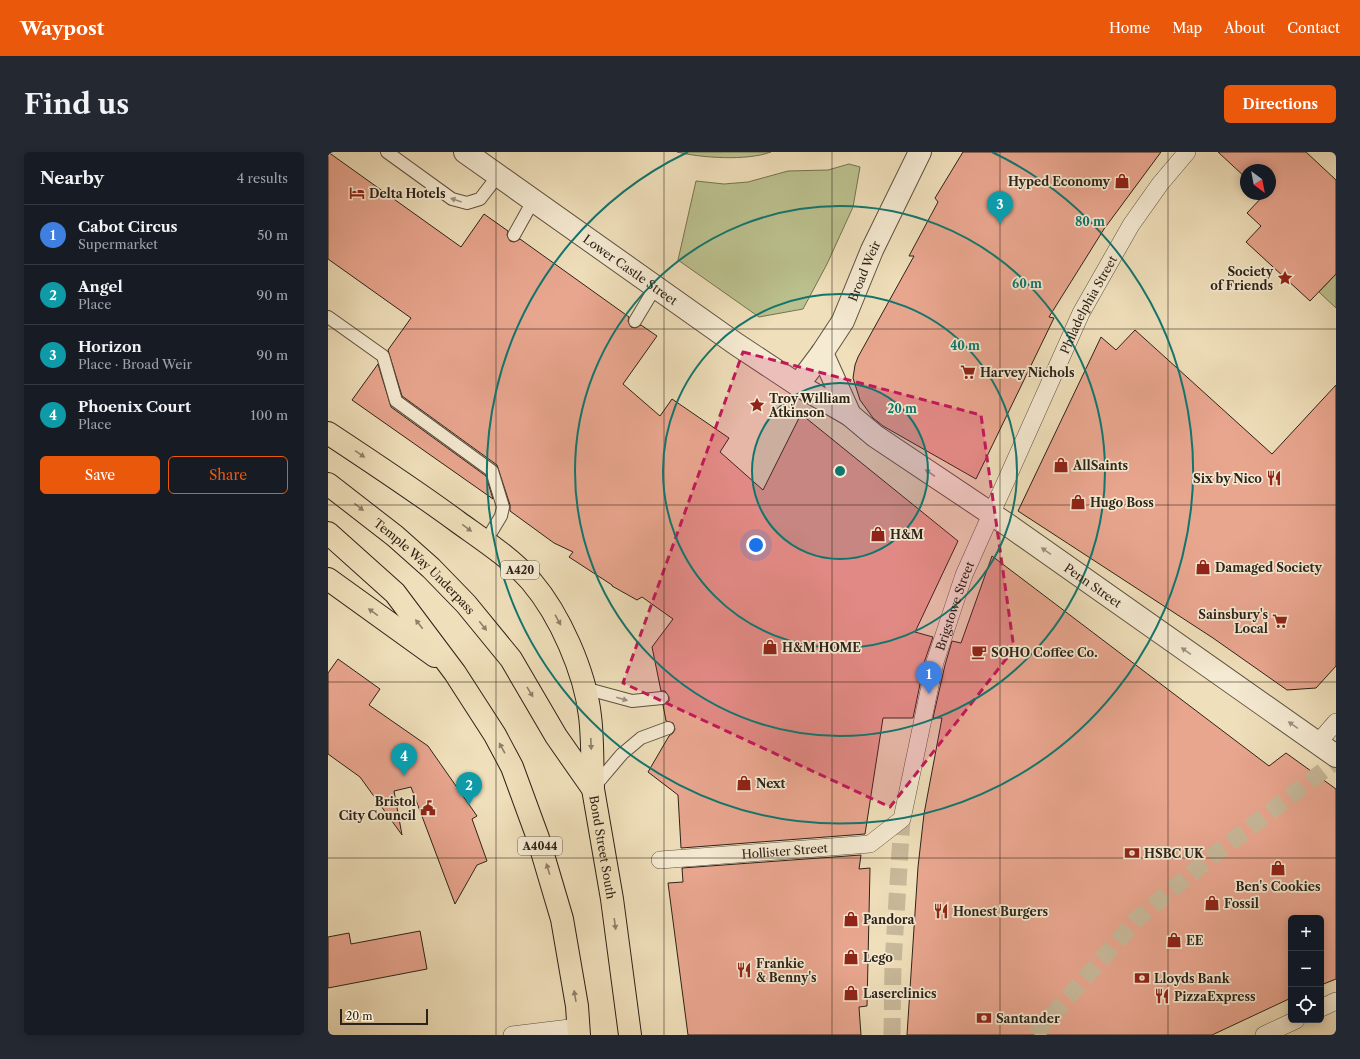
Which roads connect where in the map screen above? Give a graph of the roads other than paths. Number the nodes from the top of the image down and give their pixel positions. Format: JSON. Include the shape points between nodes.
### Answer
{"nodes":[{"id":1,"x":387,"y":152,"type":"edge"},
{"id":2,"x":465,"y":152,"type":"edge"},
{"id":3,"x":920,"y":152,"type":"edge"},
{"id":4,"x":1187,"y":152,"type":"edge"},
{"id":5,"x":497,"y":177,"type":"junction"},
{"id":6,"x":534,"y":201,"type":"junction"},
{"id":7,"x":514,"y":235,"type":"dead end"},
{"id":8,"x":656,"y":286,"type":"junction"},
{"id":9,"x":328,"y":317,"type":"edge"},
{"id":10,"x":635,"y":321,"type":"dead end"},
{"id":11,"x":822,"y":353,"type":"junction"},
{"id":12,"x":798,"y":385,"type":"junction"},
{"id":13,"x":850,"y":416,"type":"junction"},
{"id":14,"x":328,"y":433,"type":"edge"},
{"id":15,"x":328,"y":484,"type":"edge"},
{"id":16,"x":991,"y":514,"type":"junction"},
{"id":17,"x":328,"y":533,"type":"edge"},
{"id":18,"x":486,"y":541,"type":"junction"},
{"id":19,"x":328,"y":579,"type":"edge"},
{"id":20,"x":511,"y":659,"type":"joint"},
{"id":21,"x":451,"y":667,"type":"junction"},
{"id":22,"x":584,"y":688,"type":"junction"},
{"id":23,"x":662,"y":698,"type":"dead end"},
{"id":24,"x":1336,"y":722,"type":"edge"},
{"id":25,"x":668,"y":728,"type":"dead end"},
{"id":26,"x":1323,"y":737,"type":"dead end"},
{"id":27,"x":1336,"y":756,"type":"edge"},
{"id":28,"x":593,"y":789,"type":"junction"},
{"id":29,"x":902,"y":819,"type":"joint"},
{"id":30,"x":660,"y":860,"type":"dead end"},
{"id":31,"x":1336,"y":1001,"type":"edge"},
{"id":32,"x":1324,"y":1007,"type":"edge"},
{"id":33,"x":1290,"y":1023,"type":"edge"},
{"id":34,"x":579,"y":1031,"type":"edge"},
{"id":35,"x":512,"y":1035,"type":"edge"},
{"id":36,"x":630,"y":1035,"type":"edge"},
{"id":37,"x":1264,"y":1035,"type":"edge"}],
"edges":[{"from":5,"to":1,"type":"lane","one_way":true,"via":[[480,199],[466,203],[452,199]]},
{"from":2,"to":5,"type":"street","name":"Lower Castle Street"},
{"from":3,"to":11,"type":"street","name":"Broad Weir","via":[[872,250],[843,321]]},
{"from":4,"to":16,"type":"street","name":"Philadelphia Street","via":[[1131,225],[1081,313]]},
{"from":5,"to":6,"type":"street","name":"Lower Castle Street"},
{"from":6,"to":7,"type":"lane"},
{"from":6,"to":8,"type":"street","name":"Lower Castle Street"},
{"from":8,"to":10,"type":"lane"},
{"from":8,"to":12,"type":"street","name":"Lower Castle Street"},
{"from":9,"to":18,"type":"lane","via":[[383,356],[396,401],[492,471],[503,507],[501,516]]},
{"from":11,"to":12,"type":"street","name":"Broad Weir"},
{"from":11,"to":13,"type":"street","name":"Penn Street"},
{"from":12,"to":13,"type":"street","name":"Penn Street"},
{"from":16,"to":13,"type":"street","name":"Penn Street","one_way":true,"via":[[875,436]]},
{"from":14,"to":18,"type":"highway","number":"A420","one_way":true},
{"from":15,"to":20,"type":"highway","name":"Temple Way Underpass","one_way":true,"via":[[390,531],[431,568],[466,604]]},
{"from":27,"to":16,"type":"street","name":"Penn Street","one_way":true},
{"from":16,"to":29,"type":"street","name":"Brigstowe Street","via":[[964,575],[935,662]]},
{"from":21,"to":17,"type":"highway","number":"A4044","one_way":true,"via":[[395,592]]},
{"from":18,"to":22,"type":"highway","number":"A420","one_way":true,"via":[[531,581],[553,612],[567,637]]},
{"from":21,"to":19,"type":"highway","one_way":true},
{"from":20,"to":28,"type":"highway","name":"Bond Street South","one_way":true,"via":[[556,736]]},
{"from":34,"to":21,"type":"highway","number":"A4044","one_way":true,"via":[[562,918],[538,838],[512,767]]},
{"from":22,"to":23,"type":"lane","one_way":true,"via":[[632,702]]},
{"from":22,"to":28,"type":"highway","number":"A420","one_way":true,"via":[[590,716]]},
{"from":24,"to":26,"type":"street"},
{"from":25,"to":28,"type":"lane","via":[[641,738],[622,754]]},
{"from":28,"to":36,"type":"highway","name":"Bond Street South","one_way":true,"via":[[612,899]]},
{"from":29,"to":30,"type":"street","name":"Hollister Street","via":[[870,844]]},
{"from":31,"to":32,"type":"street"},
{"from":33,"to":37,"type":"street"},
{"from":34,"to":35,"type":"street"}]}
